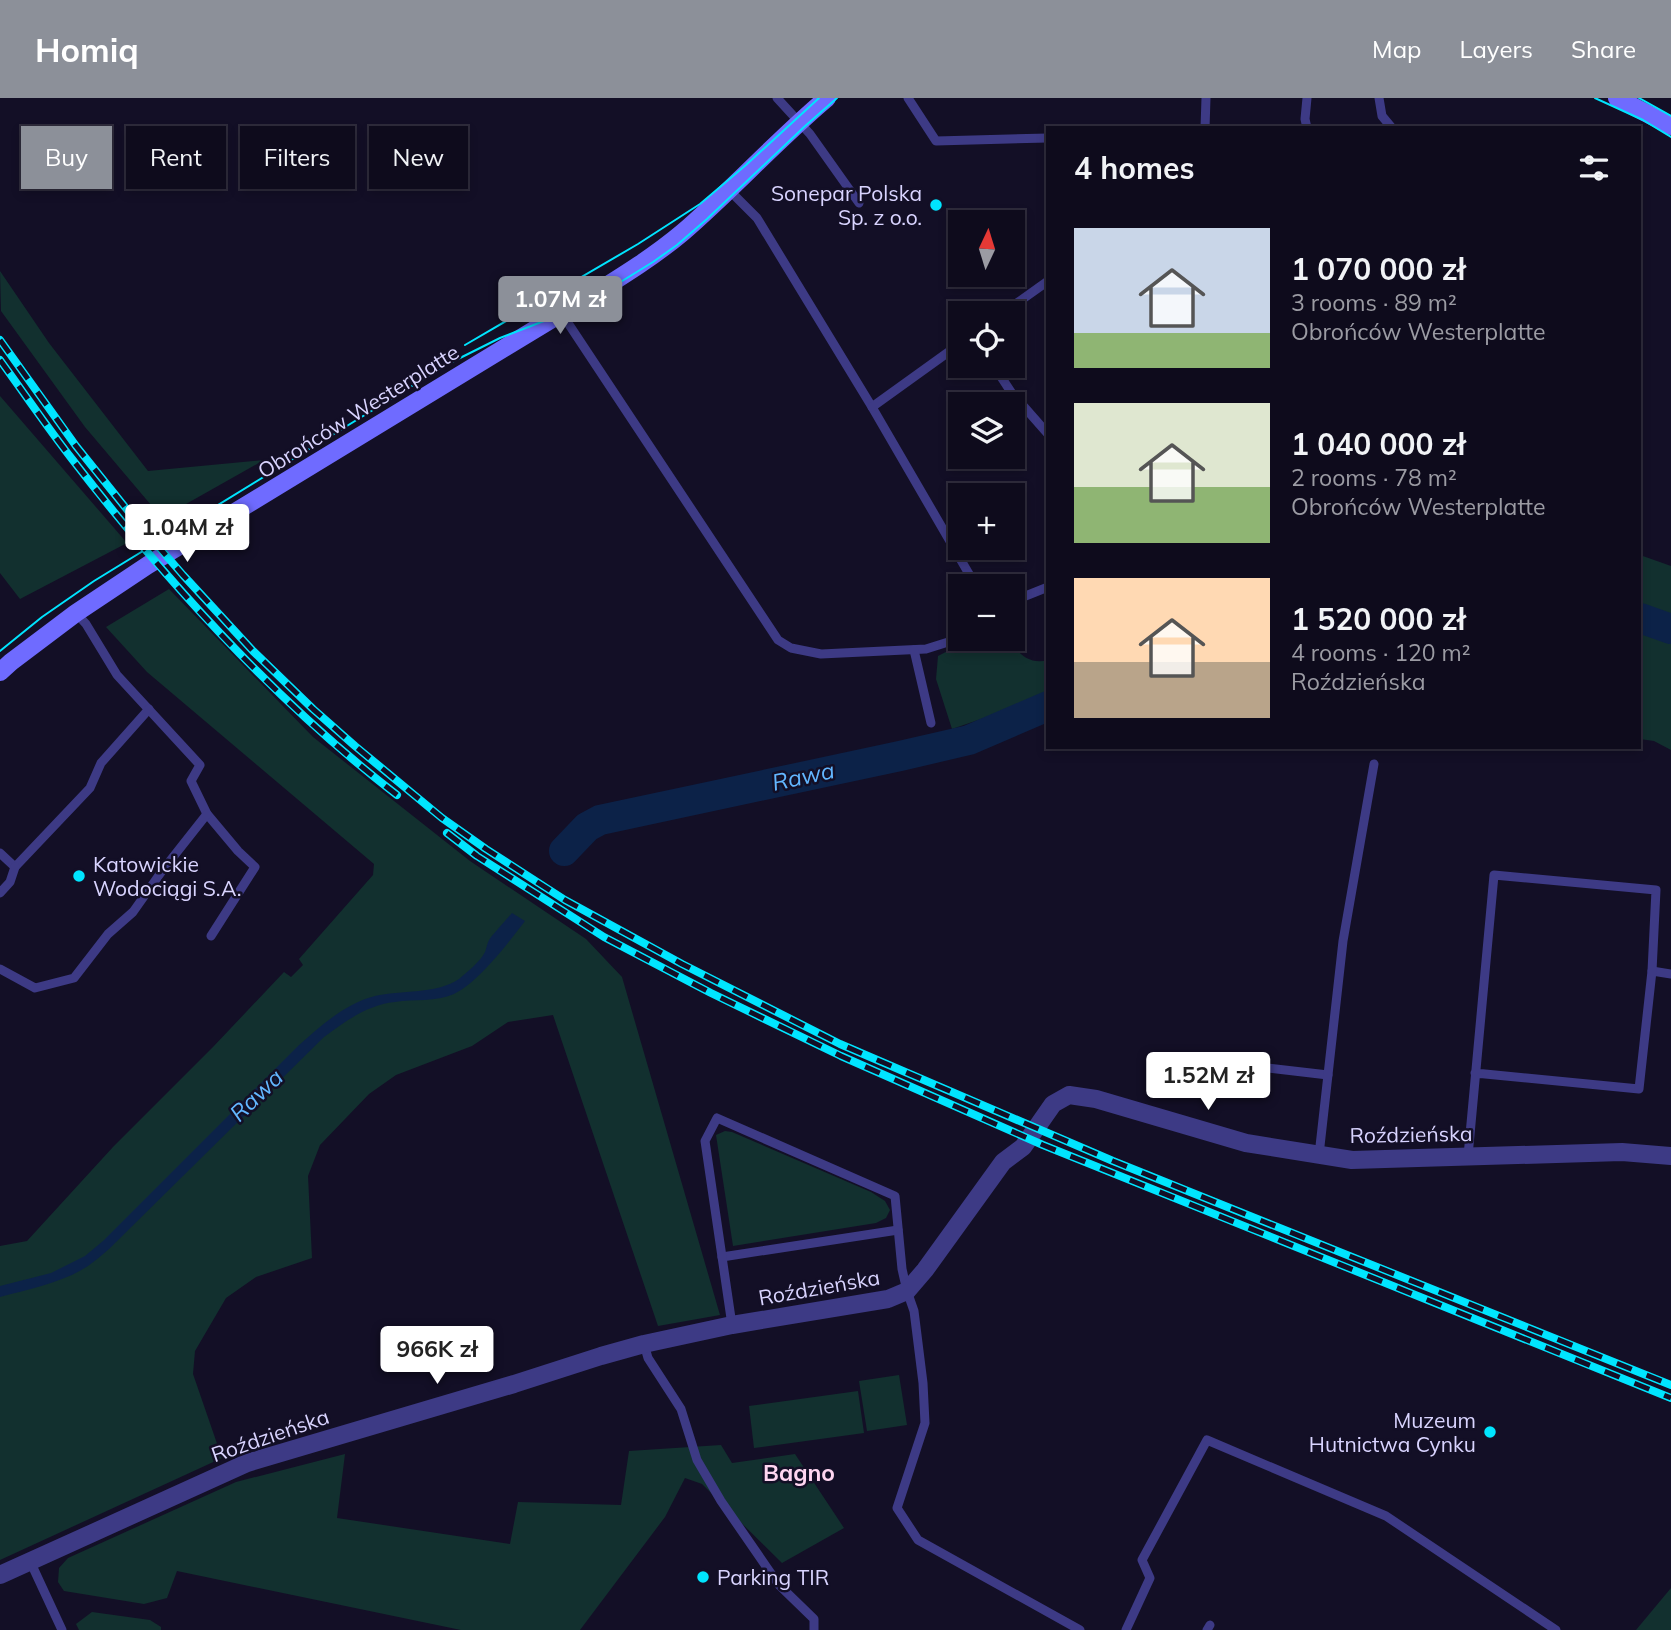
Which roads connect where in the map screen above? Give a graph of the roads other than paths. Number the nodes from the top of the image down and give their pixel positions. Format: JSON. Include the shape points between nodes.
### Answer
{"nodes":[{"id":1,"x":777,"y":98,"type":"edge"},
{"id":2,"x":827,"y":98,"type":"edge"},
{"id":3,"x":908,"y":98,"type":"edge"},
{"id":4,"x":1206,"y":98,"type":"edge"},
{"id":5,"x":1307,"y":98,"type":"edge"},
{"id":6,"x":1379,"y":98,"type":"edge"},
{"id":7,"x":1617,"y":98,"type":"edge"},
{"id":8,"x":800,"y":122,"type":"junction"},
{"id":9,"x":1669,"y":122,"type":"edge"},
{"id":10,"x":1205,"y":126,"type":"edge"},
{"id":11,"x":1307,"y":126,"type":"edge"},
{"id":12,"x":1390,"y":126,"type":"edge"},
{"id":13,"x":1046,"y":138,"type":"edge"},
{"id":14,"x":729,"y":190,"type":"junction"},
{"id":15,"x":859,"y":203,"type":"dead end"},
{"id":16,"x":1046,"y":282,"type":"edge"},
{"id":17,"x":1020,"y":301,"type":"edge"},
{"id":18,"x":562,"y":314,"type":"junction"},
{"id":19,"x":948,"y":352,"type":"edge"},
{"id":20,"x":1002,"y":378,"type":"edge"},
{"id":21,"x":872,"y":407,"type":"junction"},
{"id":22,"x":1046,"y":432,"type":"edge"},
{"id":23,"x":969,"y":574,"type":"edge"},
{"id":24,"x":1046,"y":588,"type":"edge"},
{"id":25,"x":1025,"y":596,"type":"edge"},
{"id":26,"x":76,"y":613,"type":"junction"},
{"id":27,"x":948,"y":642,"type":"edge"},
{"id":28,"x":914,"y":650,"type":"junction"},
{"id":29,"x":0,"y":672,"type":"edge"},
{"id":30,"x":149,"y":709,"type":"junction"},
{"id":31,"x":931,"y":723,"type":"dead end"},
{"id":32,"x":1374,"y":764,"type":"dead end"},
{"id":33,"x":207,"y":814,"type":"junction"},
{"id":34,"x":0,"y":853,"type":"edge"},
{"id":35,"x":16,"y":867,"type":"junction"},
{"id":36,"x":0,"y":893,"type":"edge"},
{"id":37,"x":211,"y":936,"type":"dead end"},
{"id":38,"x":0,"y":969,"type":"edge"},
{"id":39,"x":1652,"y":971,"type":"junction"},
{"id":40,"x":1671,"y":974,"type":"edge"},
{"id":41,"x":1226,"y":1063,"type":"dead end"},
{"id":42,"x":1475,"y":1073,"type":"junction"},
{"id":43,"x":1328,"y":1075,"type":"junction"},
{"id":44,"x":1319,"y":1155,"type":"junction"},
{"id":45,"x":1468,"y":1156,"type":"junction"},
{"id":46,"x":1671,"y":1156,"type":"edge"},
{"id":47,"x":898,"y":1230,"type":"junction"},
{"id":48,"x":722,"y":1257,"type":"junction"},
{"id":49,"x":907,"y":1291,"type":"junction"},
{"id":50,"x":732,"y":1325,"type":"junction"},
{"id":51,"x":644,"y":1345,"type":"junction"},
{"id":52,"x":30,"y":1561,"type":"junction"},
{"id":53,"x":0,"y":1575,"type":"edge"},
{"id":54,"x":62,"y":1630,"type":"edge"},
{"id":55,"x":814,"y":1630,"type":"edge"},
{"id":56,"x":1080,"y":1630,"type":"edge"},
{"id":57,"x":1126,"y":1630,"type":"edge"},
{"id":58,"x":1556,"y":1630,"type":"edge"}],
"edges":[{"from":1,"to":8,"type":"lane"},
{"from":2,"to":8,"type":"street","name":"Obrońców Westerplatte"},
{"from":3,"to":13,"type":"lane","via":[[936,141]]},
{"from":4,"to":10,"type":"lane"},
{"from":5,"to":11,"type":"lane"},
{"from":6,"to":12,"type":"lane","via":[[1382,116]]},
{"from":7,"to":9,"type":"street"},
{"from":8,"to":14,"type":"street","name":"Obrońców Westerplatte"},
{"from":8,"to":15,"type":"lane"},
{"from":14,"to":18,"type":"street","name":"Obrońców Westerplatte","via":[[666,246]]},
{"from":14,"to":21,"type":"lane","via":[[757,218]]},
{"from":16,"to":17,"type":"lane"},
{"from":18,"to":26,"type":"street","name":"Obrońców Westerplatte"},
{"from":18,"to":28,"type":"lane","via":[[778,640],[791,648],[821,654]]},
{"from":19,"to":21,"type":"lane"},
{"from":20,"to":22,"type":"lane"},
{"from":21,"to":23,"type":"lane"},
{"from":24,"to":25,"type":"lane"},
{"from":26,"to":29,"type":"street","name":"Obrońców Westerplatte"},
{"from":26,"to":30,"type":"lane","via":[[117,674]]},
{"from":27,"to":28,"type":"lane"},
{"from":28,"to":31,"type":"lane"},
{"from":30,"to":33,"type":"lane","via":[[200,765],[191,781]]},
{"from":30,"to":35,"type":"lane","via":[[101,763],[90,788]]},
{"from":32,"to":43,"type":"lane","via":[[1343,941]]},
{"from":33,"to":37,"type":"lane","via":[[255,867]]},
{"from":33,"to":38,"type":"lane","via":[[133,912],[108,934],[74,978],[35,989]]},
{"from":34,"to":35,"type":"lane"},
{"from":35,"to":36,"type":"lane"},
{"from":39,"to":40,"type":"lane"},
{"from":39,"to":42,"type":"lane","via":[[1639,1089]]},
{"from":39,"to":42,"type":"lane","via":[[1656,890],[1494,875]]},
{"from":41,"to":43,"type":"lane"},
{"from":42,"to":45,"type":"lane"},
{"from":43,"to":44,"type":"lane"},
{"from":44,"to":45,"type":"street","name":"Roździeńska","via":[[1352,1160]]},
{"from":44,"to":49,"type":"street","name":"Roździeńska","via":[[1246,1143],[1069,1095],[1053,1104],[1023,1147],[1003,1162]]},
{"from":45,"to":46,"type":"street","name":"Roździeńska","via":[[1622,1152]]},
{"from":47,"to":48,"type":"lane"},
{"from":47,"to":48,"type":"lane","via":[[895,1196],[717,1118],[705,1141]]},
{"from":47,"to":49,"type":"lane"},
{"from":48,"to":50,"type":"lane"},
{"from":49,"to":50,"type":"street","name":"Roździeńska"},
{"from":49,"to":56,"type":"lane","via":[[914,1311],[925,1423],[897,1508],[918,1540]]},
{"from":50,"to":51,"type":"street","name":"Roździeńska"},
{"from":51,"to":52,"type":"street","name":"Roździeńska","via":[[247,1463]]},
{"from":51,"to":55,"type":"lane","via":[[681,1409],[697,1460],[721,1501],[779,1584],[814,1619]]},
{"from":52,"to":53,"type":"street","name":"Roździeńska"},
{"from":52,"to":54,"type":"lane"},
{"from":57,"to":58,"type":"lane","via":[[1150,1578],[1142,1560],[1207,1440],[1386,1516]]}]}
